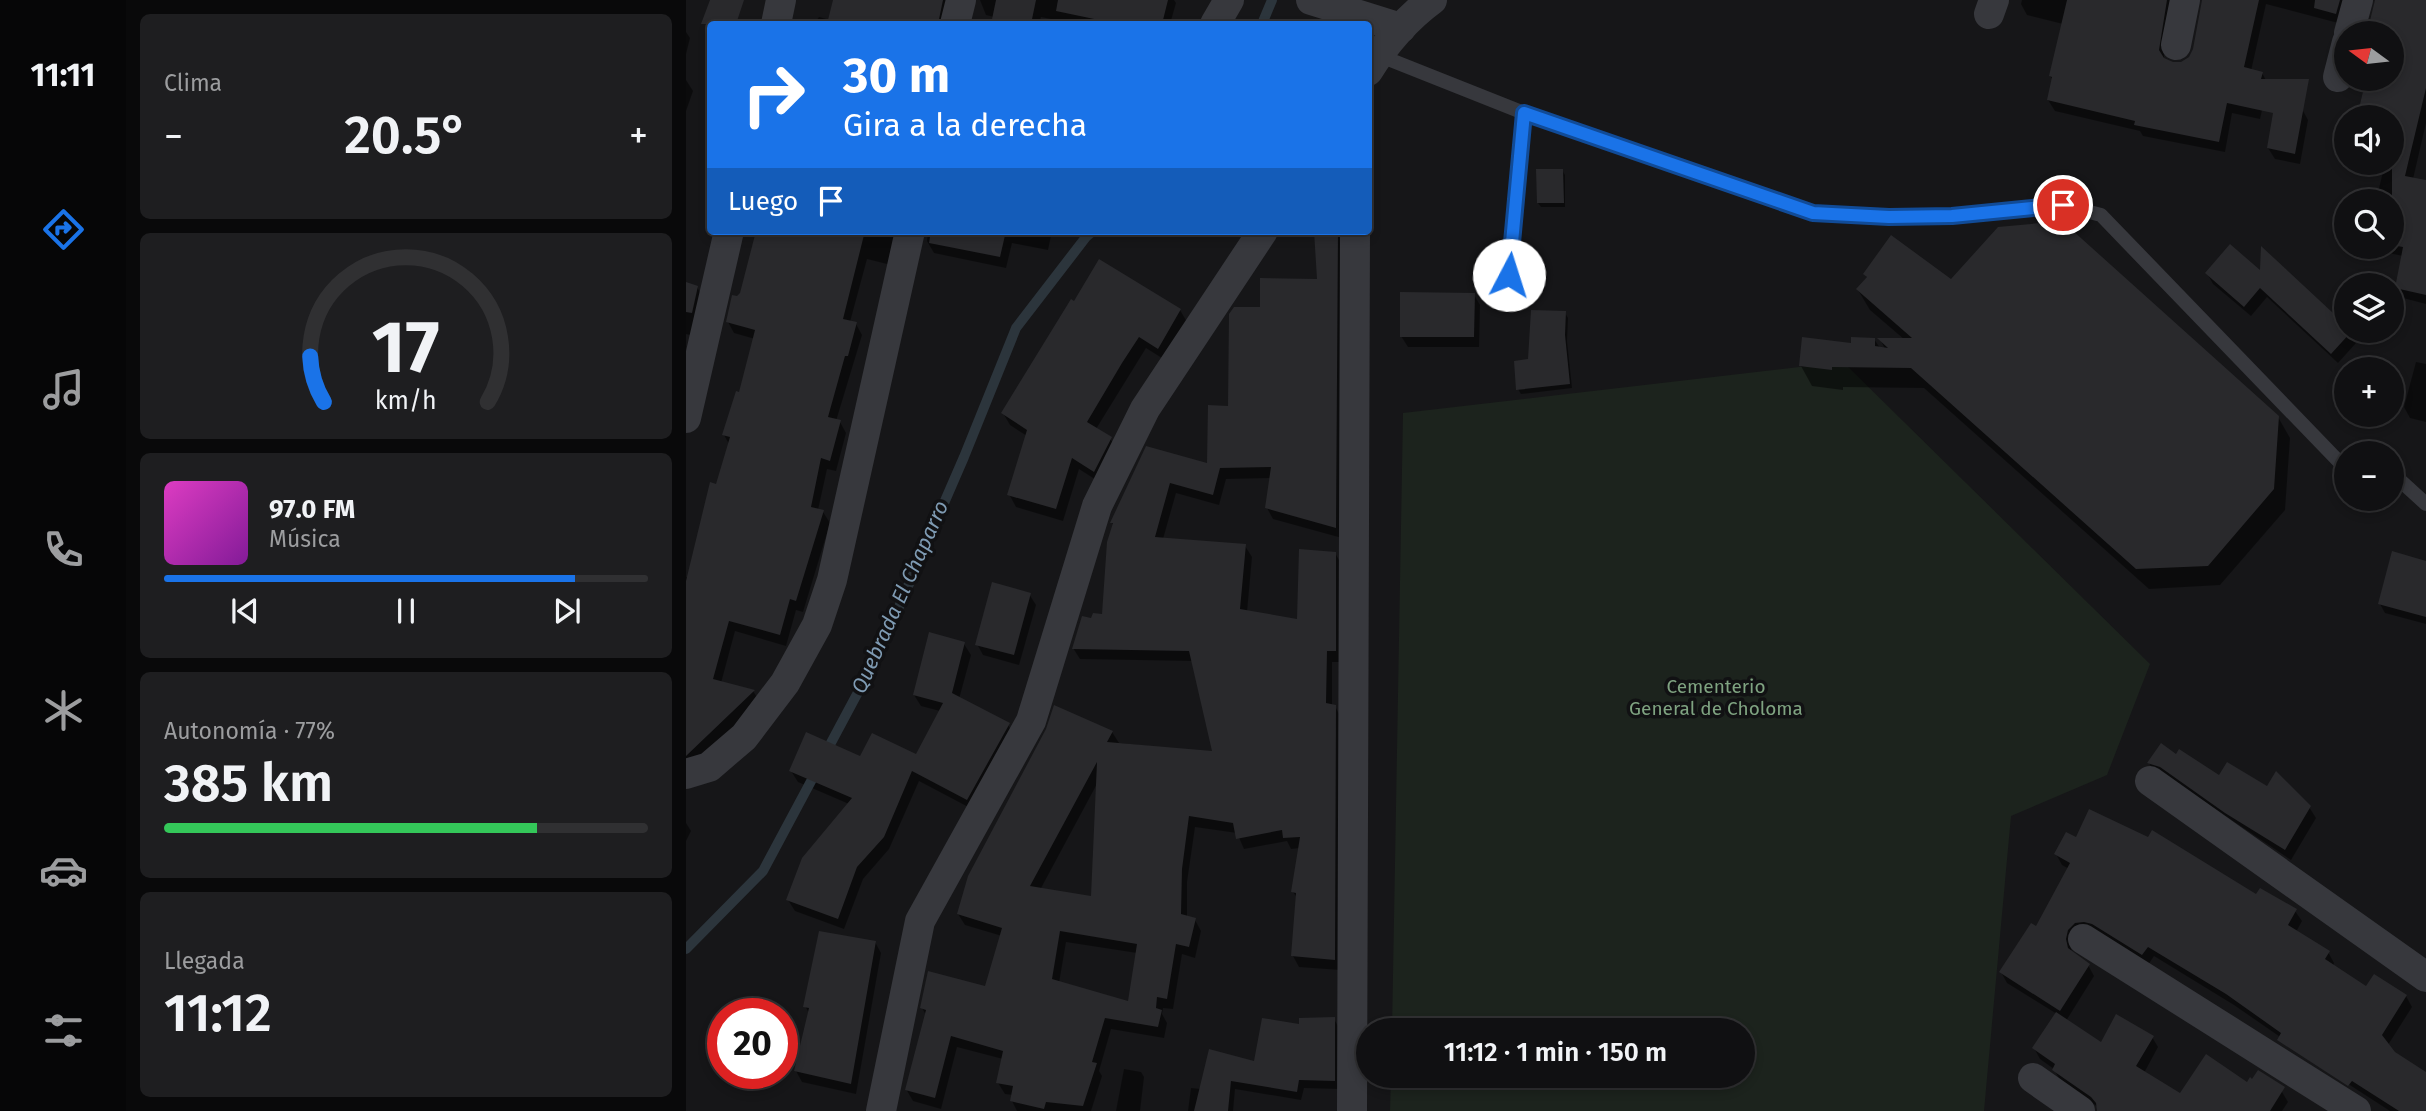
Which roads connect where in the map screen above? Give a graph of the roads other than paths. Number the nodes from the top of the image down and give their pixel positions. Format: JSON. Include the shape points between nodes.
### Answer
{"nodes":[{"id":1,"x":781,"y":0,"type":"edge"},
{"id":2,"x":961,"y":0,"type":"edge"},
{"id":3,"x":1228,"y":0,"type":"edge"},
{"id":4,"x":1432,"y":0,"type":"edge"},
{"id":5,"x":2185,"y":0,"type":"edge"},
{"id":6,"x":2358,"y":0,"type":"edge"},
{"id":7,"x":1314,"y":1,"type":"edge"},
{"id":8,"x":777,"y":21,"type":"edge"},
{"id":9,"x":957,"y":21,"type":"edge"},
{"id":10,"x":1217,"y":21,"type":"edge"},
{"id":11,"x":2352,"y":21,"type":"edge"},
{"id":12,"x":1401,"y":28,"type":"junction"},
{"id":13,"x":2176,"y":45,"type":"dead end"},
{"id":14,"x":1373,"y":63,"type":"edge"},
{"id":15,"x":1524,"y":113,"type":"junction"},
{"id":16,"x":728,"y":235,"type":"edge"},
{"id":17,"x":908,"y":235,"type":"edge"},
{"id":18,"x":1260,"y":235,"type":"edge"},
{"id":19,"x":1355,"y":235,"type":"edge"},
{"id":20,"x":1509,"y":275,"type":"dead end"},
{"id":21,"x":686,"y":418,"type":"edge"},
{"id":22,"x":2334,"y":457,"type":"edge"},
{"id":23,"x":2404,"y":484,"type":"edge"},
{"id":24,"x":2426,"y":504,"type":"edge"},
{"id":25,"x":686,"y":774,"type":"edge"},
{"id":26,"x":2150,"y":781,"type":"dead end"},
{"id":27,"x":2083,"y":939,"type":"dead end"},
{"id":28,"x":2426,"y":977,"type":"edge"},
{"id":29,"x":2033,"y":1079,"type":"dead end"},
{"id":30,"x":881,"y":1111,"type":"edge"},
{"id":31,"x":1352,"y":1111,"type":"edge"},
{"id":32,"x":2080,"y":1111,"type":"edge"},
{"id":33,"x":2356,"y":1111,"type":"edge"}],
"edges":[{"from":1,"to":8,"type":"street"},
{"from":2,"to":9,"type":"street"},
{"from":3,"to":10,"type":"street"},
{"from":4,"to":12,"type":"street"},
{"from":5,"to":13,"type":"street"},
{"from":6,"to":11,"type":"street"},
{"from":7,"to":12,"type":"street"},
{"from":12,"to":14,"type":"street"},
{"from":14,"to":15,"type":"lane"},
{"from":15,"to":20,"type":"lane"},
{"from":15,"to":22,"type":"lane","via":[[1813,213],[1952,216],[2063,205],[2101,215]]},
{"from":16,"to":21,"type":"street"},
{"from":17,"to":25,"type":"street","via":[[832,580],[817,625],[785,683],[744,737],[709,767]]},
{"from":18,"to":30,"type":"street","via":[[1145,409],[1097,506],[1031,721],[920,921]]},
{"from":19,"to":31,"type":"street"},
{"from":23,"to":24,"type":"lane"},
{"from":26,"to":28,"type":"street"},
{"from":27,"to":33,"type":"street"},
{"from":29,"to":32,"type":"street"}]}
